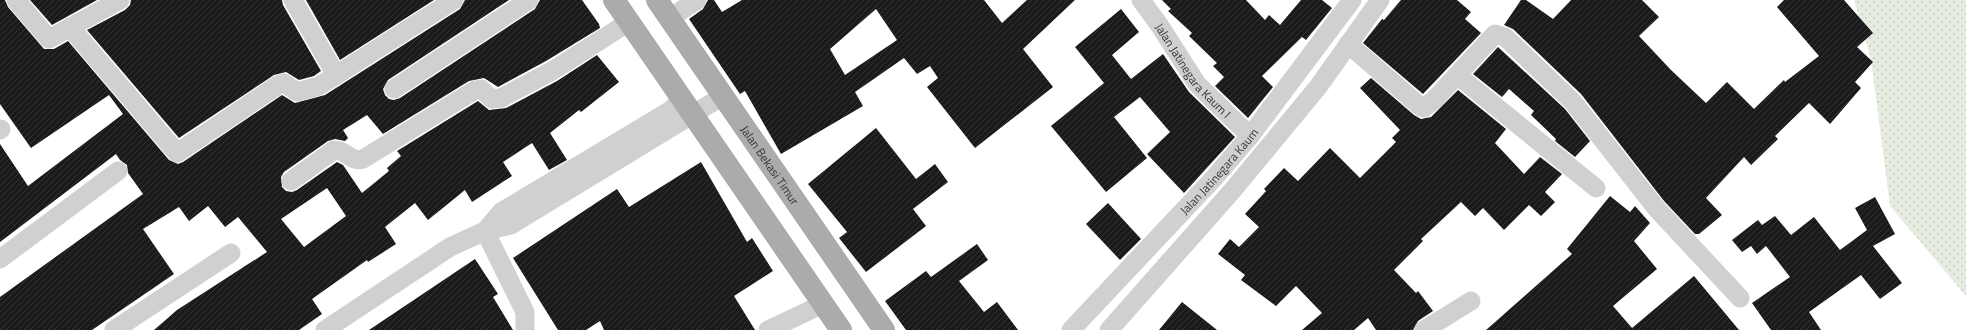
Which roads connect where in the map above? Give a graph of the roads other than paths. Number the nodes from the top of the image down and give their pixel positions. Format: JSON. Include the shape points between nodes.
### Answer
{"nodes":[{"id":1,"x":16,"y":0,"type":"edge"},
{"id":2,"x":120,"y":0,"type":"edge"},
{"id":3,"x":293,"y":0,"type":"edge"},
{"id":4,"x":454,"y":0,"type":"edge"},
{"id":5,"x":529,"y":0,"type":"edge"},
{"id":6,"x":614,"y":0,"type":"edge"},
{"id":7,"x":657,"y":0,"type":"edge"},
{"id":8,"x":697,"y":0,"type":"edge"},
{"id":9,"x":1141,"y":0,"type":"edge"},
{"id":10,"x":1352,"y":0,"type":"edge"},
{"id":11,"x":1380,"y":0,"type":"edge"},
{"id":12,"x":670,"y":18,"type":"junction"},
{"id":13,"x":629,"y":22,"type":"junction"},
{"id":14,"x":70,"y":27,"type":"junction"},
{"id":15,"x":1348,"y":44,"type":"junction"},
{"id":16,"x":336,"y":75,"type":"junction"},
{"id":17,"x":1457,"y":75,"type":"junction"},
{"id":18,"x":394,"y":89,"type":"dead end"},
{"id":19,"x":680,"y":96,"type":"junction"},
{"id":20,"x":723,"y":96,"type":"junction"},
{"id":21,"x":693,"y":114,"type":"junction"},
{"id":22,"x":1250,"y":136,"type":"junction"},
{"id":23,"x":118,"y":171,"type":"dead end"},
{"id":24,"x":1214,"y":178,"type":"junction"},
{"id":25,"x":291,"y":181,"type":"dead end"},
{"id":26,"x":1596,"y":188,"type":"dead end"},
{"id":27,"x":1232,"y":191,"type":"junction"},
{"id":28,"x":485,"y":231,"type":"junction"},
{"id":29,"x":231,"y":253,"type":"dead end"},
{"id":30,"x":0,"y":259,"type":"edge"},
{"id":31,"x":1740,"y":298,"type":"dead end"},
{"id":32,"x":1470,"y":301,"type":"dead end"},
{"id":33,"x":823,"y":304,"type":"junction"},
{"id":34,"x":114,"y":330,"type":"edge"},
{"id":35,"x":325,"y":330,"type":"edge"},
{"id":36,"x":525,"y":330,"type":"edge"},
{"id":37,"x":768,"y":330,"type":"edge"},
{"id":38,"x":841,"y":330,"type":"edge"},
{"id":39,"x":884,"y":330,"type":"edge"},
{"id":40,"x":1071,"y":330,"type":"edge"},
{"id":41,"x":1109,"y":330,"type":"edge"},
{"id":42,"x":1424,"y":330,"type":"edge"}],
"edges":[{"from":1,"to":14,"type":"street","via":[[48,39]]},
{"from":2,"to":14,"type":"street"},
{"from":3,"to":16,"type":"street"},
{"from":4,"to":16,"type":"street"},
{"from":5,"to":18,"type":"street"},
{"from":6,"to":13,"type":"main road"},
{"from":7,"to":12,"type":"main road","name":"Jalan Bekasi Timur"},
{"from":8,"to":12,"type":"street"},
{"from":9,"to":22,"type":"street","name":"Jalan Jatinegara Kaum I","via":[[1197,84]]},
{"from":10,"to":22,"type":"street","name":"Jalan Jatinegara Kaum"},
{"from":11,"to":15,"type":"street","name":"Jalan Jatinegara Kaum"},
{"from":12,"to":20,"type":"main road","name":"Jalan Bekasi Timur"},
{"from":13,"to":19,"type":"main road"},
{"from":13,"to":25,"type":"street","via":[[552,71],[501,98],[492,98],[481,89],[475,90],[363,159],[355,159],[334,150]]},
{"from":14,"to":16,"type":"street","via":[[177,153],[278,85],[284,83],[294,92],[300,92],[319,86]]},
{"from":15,"to":17,"type":"street","via":[[1421,107],[1428,106]]},
{"from":15,"to":27,"type":"street","name":"Jalan Jatinegara Kaum","via":[[1318,86]]},
{"from":17,"to":26,"type":"street"},
{"from":17,"to":31,"type":"street","via":[[1495,34],[1505,36],[1573,102],[1656,208]]},
{"from":19,"to":21,"type":"main road"},
{"from":19,"to":28,"type":"street","via":[[678,104],[671,110],[501,212]]},
{"from":20,"to":21,"type":"street"},
{"from":20,"to":39,"type":"main road","name":"Jalan Bekasi Timur"},
{"from":21,"to":28,"type":"street","via":[[511,225]]},
{"from":21,"to":33,"type":"main road"},
{"from":22,"to":24,"type":"street","name":"Jalan Jatinegara Kaum"},
{"from":23,"to":30,"type":"street"},
{"from":24,"to":27,"type":"street"},
{"from":24,"to":40,"type":"street","name":"Jalan Jatinegara Kaum"},
{"from":27,"to":41,"type":"street","name":"Jalan Jatinegara Kaum"},
{"from":28,"to":35,"type":"street","via":[[450,247]]},
{"from":28,"to":36,"type":"street","via":[[525,312]]},
{"from":29,"to":34,"type":"street"},
{"from":32,"to":42,"type":"street"},
{"from":33,"to":37,"type":"street"},
{"from":33,"to":38,"type":"main road"}]}
